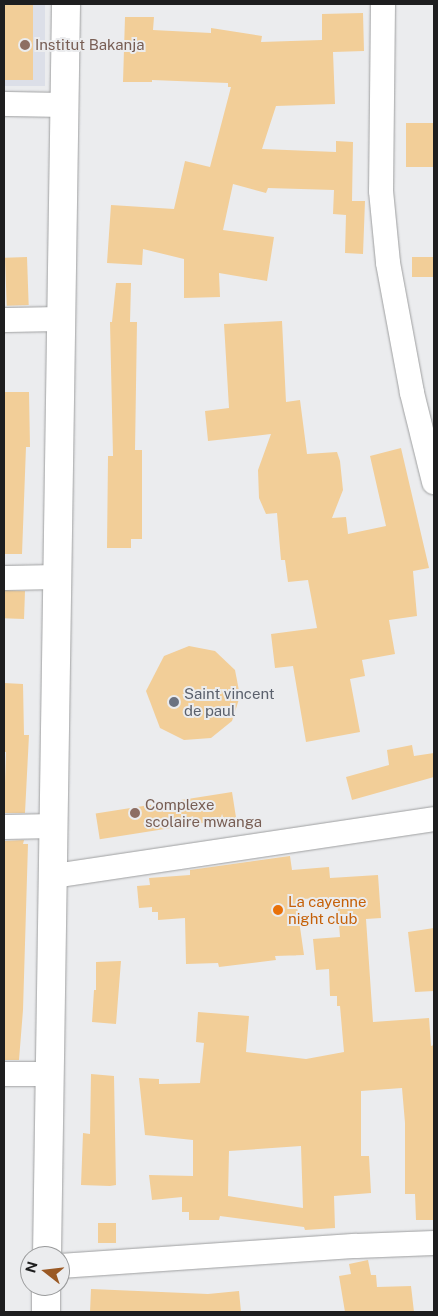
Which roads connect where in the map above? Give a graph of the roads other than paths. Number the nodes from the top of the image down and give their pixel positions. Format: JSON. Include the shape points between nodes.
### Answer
{"nodes":[{"id":1,"x":66,"y":4,"type":"edge"},
{"id":2,"x":383,"y":4,"type":"edge"},
{"id":3,"x":4,"y":104,"type":"edge"},
{"id":4,"x":66,"y":105,"type":"junction"},
{"id":5,"x":61,"y":319,"type":"junction"},
{"id":6,"x":4,"y":320,"type":"edge"},
{"id":7,"x":434,"y":482,"type":"edge"},
{"id":8,"x":58,"y":577,"type":"junction"},
{"id":9,"x":4,"y":578,"type":"edge"},
{"id":10,"x":434,"y":818,"type":"edge"},
{"id":11,"x":4,"y":826,"type":"edge"},
{"id":12,"x":55,"y":826,"type":"junction"},
{"id":13,"x":54,"y":876,"type":"junction"},
{"id":14,"x":4,"y":1074,"type":"edge"},
{"id":15,"x":49,"y":1074,"type":"junction"},
{"id":16,"x":434,"y":1243,"type":"edge"},
{"id":17,"x":47,"y":1246,"type":"edge"},
{"id":18,"x":70,"y":1265,"type":"edge"},
{"id":19,"x":46,"y":1296,"type":"edge"},
{"id":20,"x":46,"y":1312,"type":"edge"}],
"edges":[{"from":1,"to":4,"type":"main road"},
{"from":2,"to":7,"type":"street","via":[[381,191],[388,262],[412,393]]},
{"from":3,"to":4,"type":"street"},
{"from":4,"to":5,"type":"main road"},
{"from":5,"to":6,"type":"street"},
{"from":5,"to":8,"type":"main road"},
{"from":8,"to":9,"type":"street"},
{"from":8,"to":12,"type":"main road"},
{"from":10,"to":13,"type":"street"},
{"from":11,"to":12,"type":"street"},
{"from":12,"to":13,"type":"main road"},
{"from":13,"to":15,"type":"main road"},
{"from":14,"to":15,"type":"street"},
{"from":15,"to":17,"type":"main road"},
{"from":16,"to":18,"type":"street"},
{"from":19,"to":20,"type":"main road"}]}
